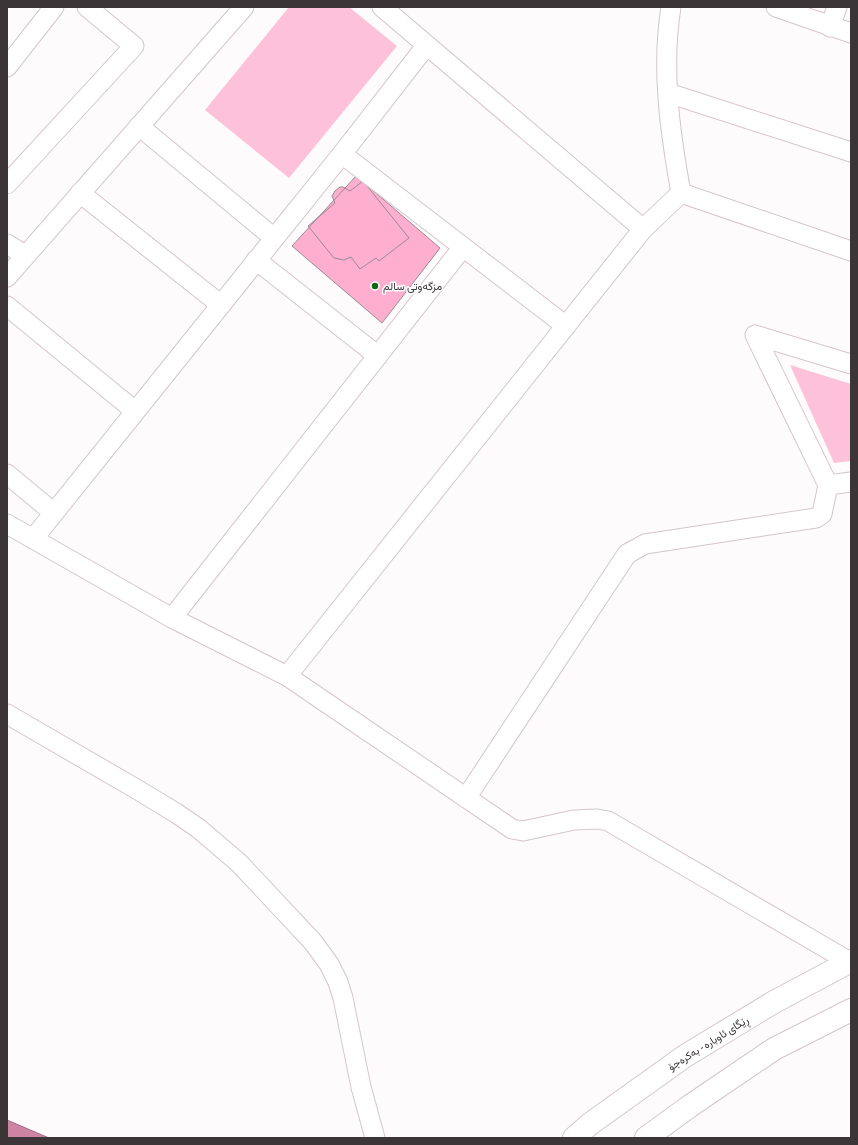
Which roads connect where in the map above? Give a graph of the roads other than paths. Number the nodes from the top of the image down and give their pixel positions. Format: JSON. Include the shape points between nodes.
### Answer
{"nodes":[{"id":1,"x":54,"y":7,"type":"edge"},
{"id":2,"x":87,"y":7,"type":"edge"},
{"id":3,"x":244,"y":7,"type":"edge"},
{"id":4,"x":382,"y":7,"type":"edge"},
{"id":5,"x":671,"y":7,"type":"edge"},
{"id":6,"x":776,"y":7,"type":"edge"},
{"id":7,"x":837,"y":7,"type":"edge"},
{"id":8,"x":830,"y":27,"type":"junction"},
{"id":9,"x":851,"y":33,"type":"edge"},
{"id":10,"x":426,"y":46,"type":"junction"},
{"id":11,"x":7,"y":67,"type":"edge"},
{"id":12,"x":668,"y":93,"type":"junction"},
{"id":13,"x":139,"y":126,"type":"junction"},
{"id":14,"x":851,"y":152,"type":"edge"},
{"id":15,"x":342,"y":154,"type":"junction"},
{"id":16,"x":7,"y":184,"type":"edge"},
{"id":17,"x":80,"y":193,"type":"junction"},
{"id":18,"x":681,"y":193,"type":"junction"},
{"id":19,"x":643,"y":229,"type":"junction"},
{"id":20,"x":274,"y":238,"type":"junction"},
{"id":21,"x":7,"y":244,"type":"edge"},
{"id":22,"x":463,"y":247,"type":"junction"},
{"id":23,"x":851,"y":251,"type":"edge"},
{"id":24,"x":25,"y":255,"type":"junction"},
{"id":25,"x":256,"y":260,"type":"junction"},
{"id":26,"x":7,"y":277,"type":"edge"},
{"id":27,"x":221,"y":305,"type":"junction"},
{"id":28,"x":7,"y":306,"type":"edge"},
{"id":29,"x":566,"y":326,"type":"junction"},
{"id":30,"x":378,"y":356,"type":"junction"},
{"id":31,"x":851,"y":364,"type":"edge"},
{"id":32,"x":135,"y":411,"type":"junction"},
{"id":33,"x":8,"y":476,"type":"edge"},
{"id":34,"x":851,"y":482,"type":"edge"},
{"id":35,"x":828,"y":485,"type":"junction"},
{"id":36,"x":54,"y":513,"type":"junction"},
{"id":37,"x":7,"y":524,"type":"edge"},
{"id":38,"x":33,"y":539,"type":"junction"},
{"id":39,"x":172,"y":618,"type":"junction"},
{"id":40,"x":287,"y":676,"type":"junction"},
{"id":41,"x":7,"y":714,"type":"edge"},
{"id":42,"x":466,"y":798,"type":"junction"},
{"id":43,"x":850,"y":962,"type":"edge"},
{"id":44,"x":851,"y":1010,"type":"edge"},
{"id":45,"x":375,"y":1138,"type":"edge"},
{"id":46,"x":574,"y":1138,"type":"edge"},
{"id":47,"x":646,"y":1138,"type":"edge"}],
"edges":[{"from":1,"to":11,"type":"street"},
{"from":2,"to":16,"type":"street","via":[[134,46]]},
{"from":3,"to":13,"type":"street"},
{"from":4,"to":10,"type":"street"},
{"from":5,"to":12,"type":"street"},
{"from":6,"to":8,"type":"street"},
{"from":7,"to":8,"type":"street"},
{"from":8,"to":9,"type":"street"},
{"from":10,"to":15,"type":"street"},
{"from":10,"to":19,"type":"street"},
{"from":12,"to":14,"type":"street"},
{"from":12,"to":18,"type":"street","via":[[670,124]]},
{"from":13,"to":17,"type":"street"},
{"from":13,"to":20,"type":"street"},
{"from":15,"to":20,"type":"street"},
{"from":15,"to":22,"type":"street"},
{"from":17,"to":24,"type":"street"},
{"from":17,"to":27,"type":"street"},
{"from":18,"to":19,"type":"street"},
{"from":18,"to":23,"type":"street"},
{"from":19,"to":29,"type":"street"},
{"from":20,"to":25,"type":"street"},
{"from":21,"to":24,"type":"street"},
{"from":22,"to":29,"type":"street"},
{"from":22,"to":30,"type":"street"},
{"from":24,"to":26,"type":"street"},
{"from":25,"to":27,"type":"street"},
{"from":25,"to":30,"type":"street"},
{"from":27,"to":32,"type":"street"},
{"from":28,"to":32,"type":"street"},
{"from":29,"to":40,"type":"street"},
{"from":30,"to":39,"type":"street"},
{"from":31,"to":35,"type":"street","via":[[755,335]]},
{"from":32,"to":36,"type":"street"},
{"from":33,"to":36,"type":"street"},
{"from":34,"to":35,"type":"street"},
{"from":35,"to":42,"type":"street","via":[[822,514],[816,518],[645,544],[627,554]]},
{"from":36,"to":38,"type":"street"},
{"from":37,"to":38,"type":"street"},
{"from":38,"to":39,"type":"street"},
{"from":39,"to":40,"type":"street"},
{"from":40,"to":42,"type":"street"},
{"from":41,"to":45,"type":"street","via":[[198,828],[239,863],[313,942],[338,982]]},
{"from":42,"to":43,"type":"street","via":[[512,829],[523,831],[574,820],[608,821]]},
{"from":43,"to":46,"type":"main road","name":"ڕێگای ئاوبارە - بەکرەجۆ","via":[[774,1002],[685,1056]]},
{"from":44,"to":47,"type":"main road","via":[[774,1049]]}]}
